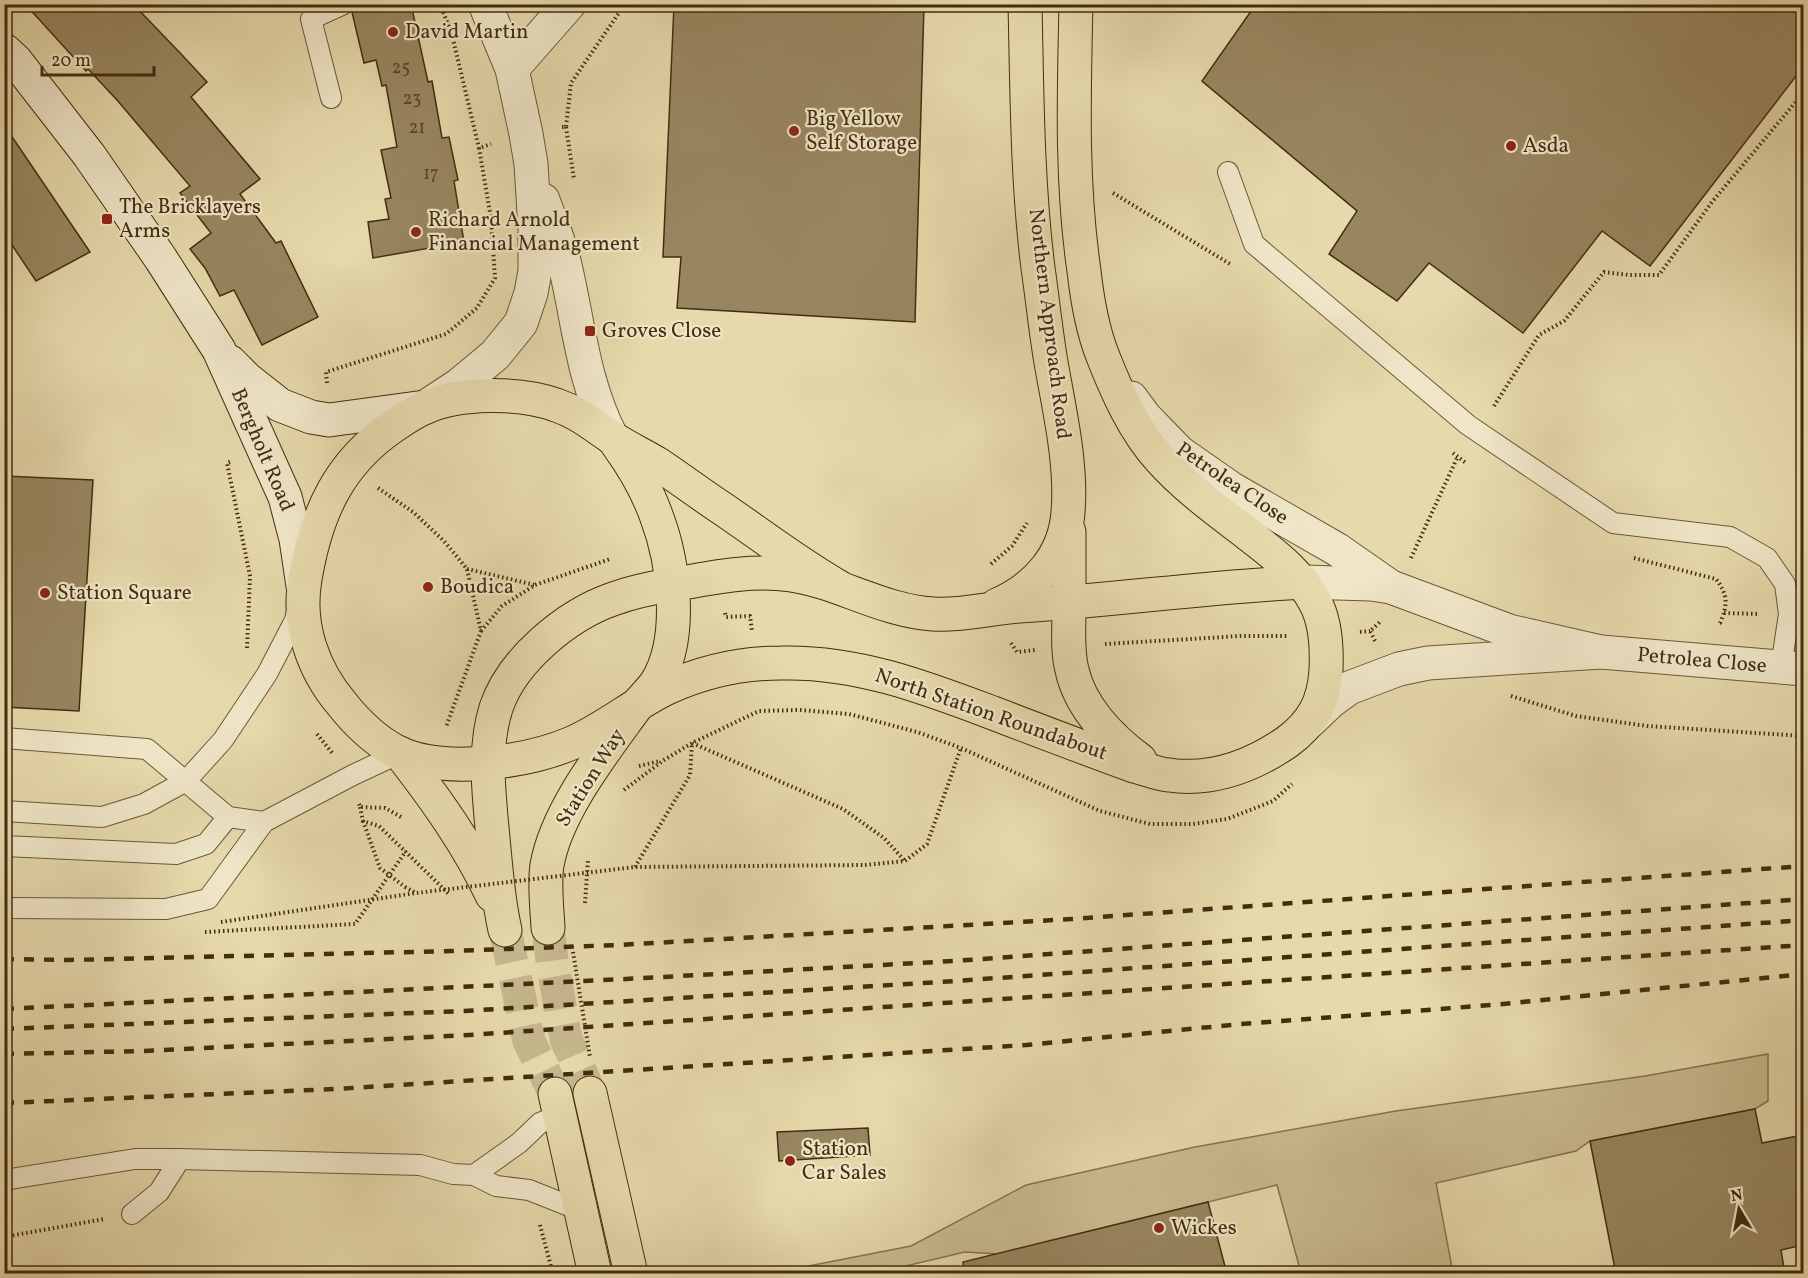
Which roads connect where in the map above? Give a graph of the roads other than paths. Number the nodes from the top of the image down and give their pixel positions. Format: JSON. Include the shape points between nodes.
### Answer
{"nodes":[{"id":1,"x":344,"y":4,"type":"edge"},
{"id":2,"x":485,"y":4,"type":"edge"},
{"id":3,"x":569,"y":4,"type":"edge"},
{"id":4,"x":1026,"y":4,"type":"edge"},
{"id":5,"x":1076,"y":4,"type":"edge"},
{"id":6,"x":4,"y":50,"type":"edge"},
{"id":7,"x":512,"y":69,"type":"junction"},
{"id":8,"x":331,"y":98,"type":"dead end"},
{"id":9,"x":528,"y":149,"type":"junction"},
{"id":10,"x":1228,"y":172,"type":"dead end"},
{"id":11,"x":219,"y":350,"type":"junction"},
{"id":12,"x":1101,"y":351,"type":"junction"},
{"id":13,"x":425,"y":407,"type":"junction"},
{"id":14,"x":612,"y":438,"type":"junction"},
{"id":15,"x":1068,"y":513,"type":"junction"},
{"id":16,"x":1400,"y":575,"type":"junction"},
{"id":17,"x":1303,"y":582,"type":"junction"},
{"id":18,"x":671,"y":585,"type":"junction"},
{"id":19,"x":839,"y":587,"type":"junction"},
{"id":20,"x":303,"y":588,"type":"junction"},
{"id":21,"x":1069,"y":603,"type":"junction"},
{"id":22,"x":990,"y":608,"type":"junction"},
{"id":23,"x":1601,"y":652,"type":"junction"},
{"id":24,"x":1792,"y":668,"type":"edge"},
{"id":25,"x":639,"y":703,"type":"junction"},
{"id":26,"x":1310,"y":722,"type":"junction"},
{"id":27,"x":4,"y":738,"type":"edge"},
{"id":28,"x":400,"y":753,"type":"junction"},
{"id":29,"x":488,"y":763,"type":"junction"},
{"id":30,"x":1168,"y":775,"type":"junction"},
{"id":31,"x":186,"y":781,"type":"junction"},
{"id":32,"x":4,"y":811,"type":"edge"},
{"id":33,"x":228,"y":817,"type":"junction"},
{"id":34,"x":264,"y":822,"type":"junction"},
{"id":35,"x":4,"y":846,"type":"edge"},
{"id":36,"x":4,"y":908,"type":"edge"},
{"id":37,"x":560,"y":934,"type":"tunnel mouth"},
{"id":38,"x":591,"y":1080,"type":"tunnel mouth"},
{"id":39,"x":557,"y":1105,"type":"joint"},
{"id":40,"x":180,"y":1159,"type":"junction"},
{"id":41,"x":474,"y":1175,"type":"junction"},
{"id":42,"x":4,"y":1180,"type":"edge"},
{"id":43,"x":582,"y":1211,"type":"junction"},
{"id":44,"x":132,"y":1214,"type":"road end"},
{"id":45,"x":595,"y":1274,"type":"edge"},
{"id":46,"x":631,"y":1274,"type":"edge"}],
"edges":[{"from":1,"to":8,"type":"lane","via":[[311,19]]},
{"from":2,"to":7,"type":"street"},
{"from":3,"to":7,"type":"street"},
{"from":4,"to":15,"type":"main road","name":"Northern Approach Road","via":[[1027,100],[1038,264],[1062,424]]},
{"from":5,"to":12,"type":"main road","name":"Northern Approach Road","via":[[1077,223],[1087,297]]},
{"from":6,"to":11,"type":"street","name":"Bergholt Road","via":[[89,154]]},
{"from":7,"to":9,"type":"street"},
{"from":9,"to":13,"type":"street","via":[[535,271],[520,323],[495,355]]},
{"from":9,"to":14,"type":"street","via":[[564,259],[589,384]]},
{"from":10,"to":24,"type":"lane","via":[[1254,244],[1468,425],[1613,523],[1730,537],[1767,558],[1785,584]]},
{"from":11,"to":13,"type":"street","name":"Bergholt Road","via":[[247,379],[280,405],[296,412],[329,420]]},
{"from":11,"to":20,"type":"street","name":"Bergholt Road","via":[[285,497]]},
{"from":12,"to":16,"type":"street","name":"Petrolea Close","via":[[1145,417],[1179,452],[1232,489],[1338,550]]},
{"from":12,"to":17,"type":"main road","name":"Northern Approach Road","via":[[1136,426],[1159,458]]},
{"from":13,"to":14,"type":"main road","name":"North Station Roundabout","via":[[461,399],[521,397],[555,404],[585,417]]},
{"from":13,"to":20,"type":"main road","name":"North Station Roundabout","via":[[379,436],[348,467],[322,512],[310,547]]},
{"from":14,"to":18,"type":"main road","name":"North Station Roundabout","via":[[641,481],[654,510],[665,543]]},
{"from":14,"to":19,"type":"main road","name":"North Station Roundabout"},
{"from":15,"to":21,"type":"main road"},
{"from":15,"to":22,"type":"main road","name":"Northern Approach Road","via":[[1061,543],[1032,585]]},
{"from":16,"to":17,"type":"street","name":"Petrolea Close","via":[[1371,584]]},
{"from":16,"to":23,"type":"street","name":"Petrolea Close","via":[[1509,631]]},
{"from":17,"to":21,"type":"main road"},
{"from":17,"to":26,"type":"main road","name":"Northern Approach Road","via":[[1323,622],[1325,636],[1325,680]]},
{"from":18,"to":19,"type":"main road","name":"North Station Roundabout","via":[[755,574],[790,575]]},
{"from":18,"to":25,"type":"main road","name":"North Station Roundabout","via":[[673,615],[665,662],[656,683]]},
{"from":18,"to":29,"type":"main road","name":"North Station Roundabout","via":[[610,600],[578,616],[539,646],[508,683],[497,706]]},
{"from":19,"to":22,"type":"main road","name":"North Station Roundabout","via":[[905,610],[933,614]]},
{"from":20,"to":28,"type":"main road","name":"North Station Roundabout","via":[[308,645],[319,673],[358,724]]},
{"from":20,"to":31,"type":"lane","via":[[295,620],[267,675],[223,740]]},
{"from":21,"to":22,"type":"main road"},
{"from":21,"to":30,"type":"main road","via":[[1072,671],[1083,699],[1119,744]]},
{"from":23,"to":24,"type":"street","name":"Petrolea Close"},
{"from":23,"to":26,"type":"street","name":"Petrolea Close","via":[[1428,663],[1349,688]]},
{"from":25,"to":29,"type":"main road","name":"North Station Roundabout","via":[[571,743],[517,760]]},
{"from":25,"to":30,"type":"main road","name":"North Station Roundabout","via":[[699,676],[761,663],[861,670],[922,686],[1134,766]]},
{"from":25,"to":37,"type":"main road","name":"Station Way","via":[[582,784],[555,833],[547,866]]},
{"from":26,"to":30,"type":"main road","via":[[1270,753],[1245,766],[1222,773]]},
{"from":27,"to":31,"type":"lane","via":[[147,749]]},
{"from":28,"to":29,"type":"main road","name":"North Station Roundabout","via":[[447,764]]},
{"from":28,"to":29,"type":"main road","via":[[455,828],[480,869],[503,921]]},
{"from":28,"to":34,"type":"lane"},
{"from":31,"to":32,"type":"lane","via":[[144,804],[102,817]]},
{"from":31,"to":33,"type":"lane"},
{"from":33,"to":34,"type":"lane"},
{"from":33,"to":35,"type":"lane","via":[[206,844],[176,854]]},
{"from":34,"to":36,"type":"lane","via":[[208,898],[166,909]]},
{"from":38,"to":46,"type":"main road"},
{"from":39,"to":41,"type":"lane","via":[[519,1143]]},
{"from":39,"to":43,"type":"main road"},
{"from":40,"to":41,"type":"lane","via":[[420,1165]]},
{"from":40,"to":42,"type":"lane","via":[[115,1162]]},
{"from":40,"to":44,"type":"lane","via":[[159,1192]]},
{"from":41,"to":43,"type":"lane","via":[[496,1186],[530,1190]]},
{"from":43,"to":45,"type":"main road"}]}
